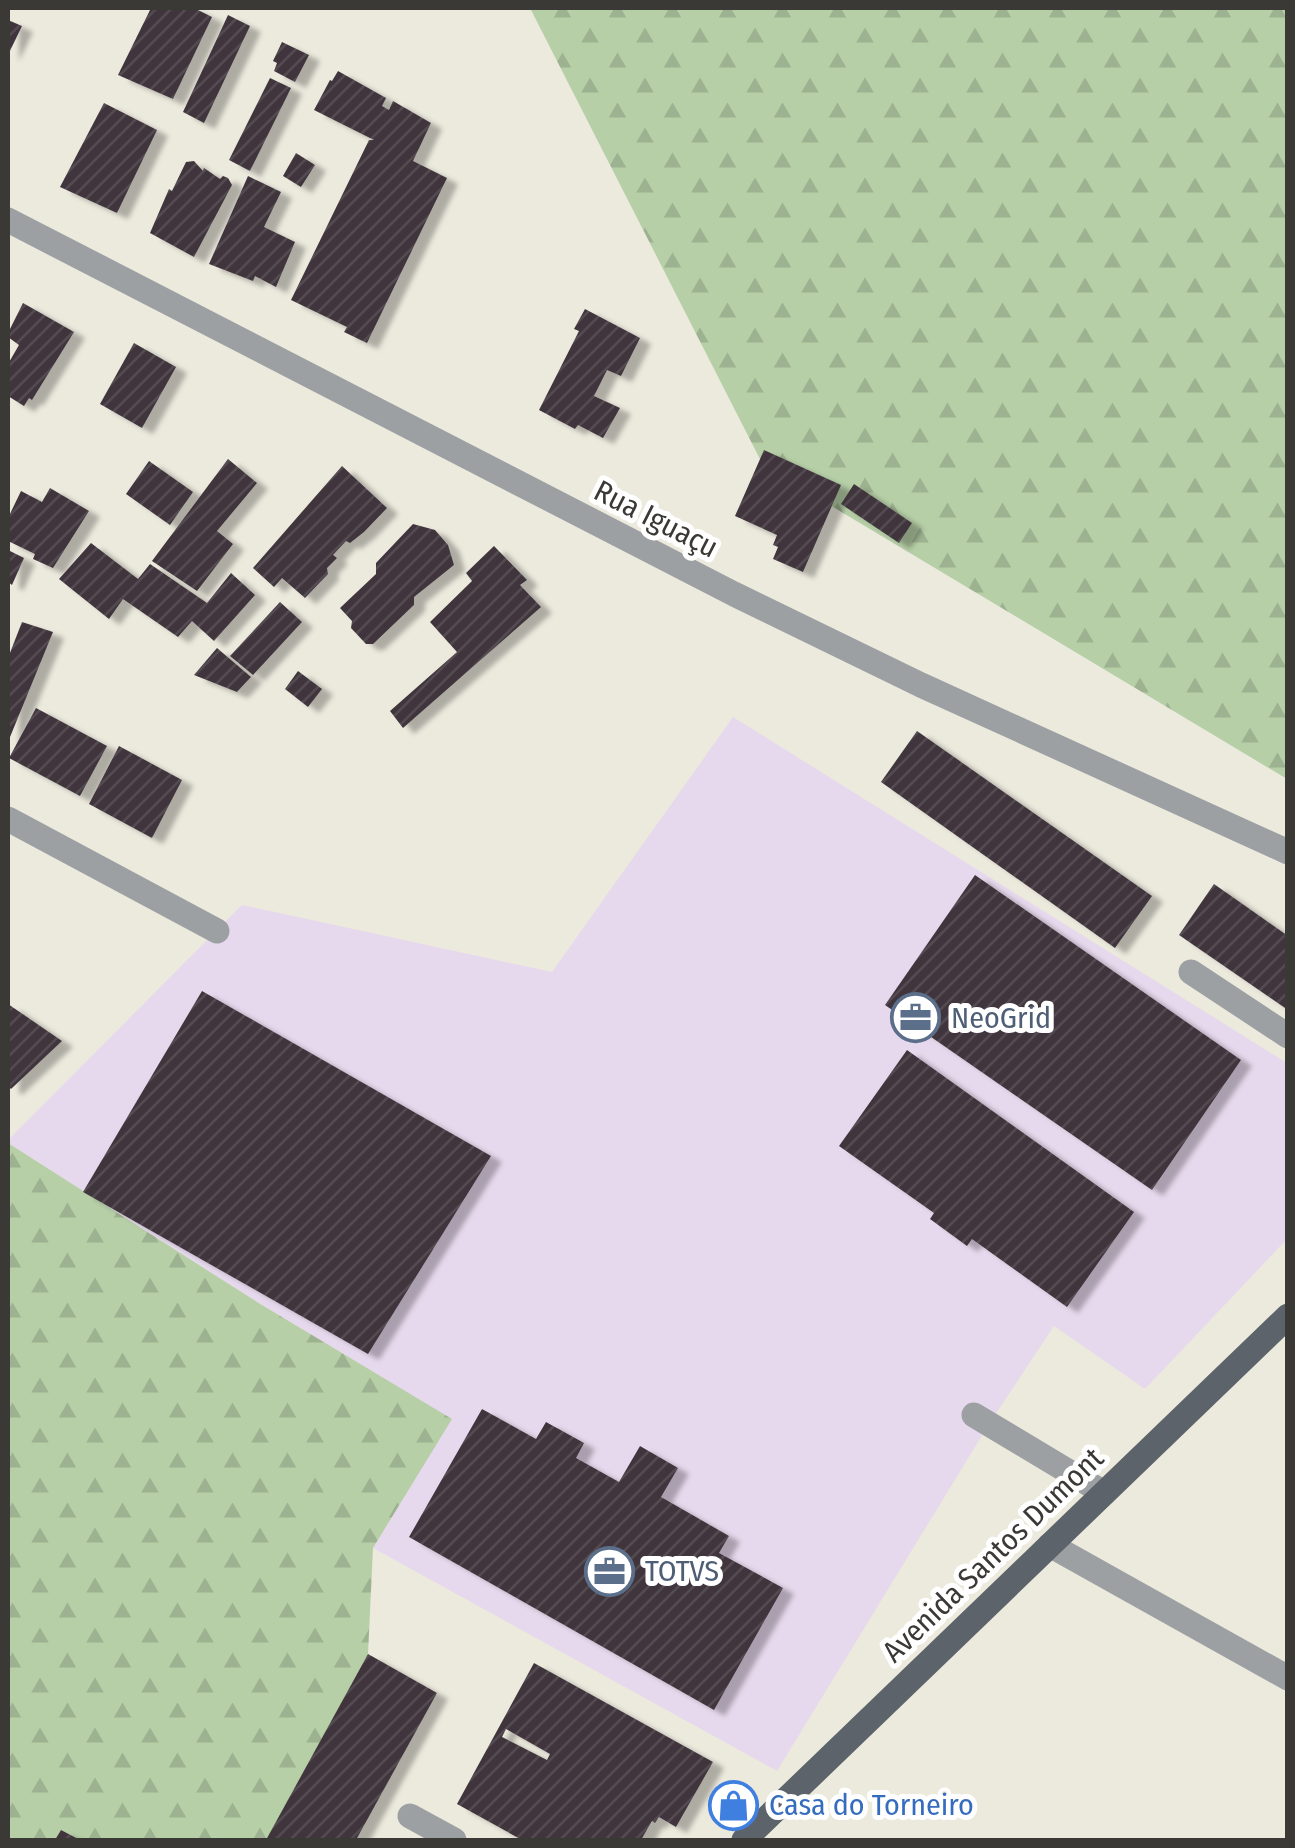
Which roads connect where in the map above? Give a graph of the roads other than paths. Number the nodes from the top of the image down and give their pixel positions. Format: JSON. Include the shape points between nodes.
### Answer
{"nodes":[{"id":1,"x":8,"y":220,"type":"edge"},
{"id":2,"x":8,"y":819,"type":"edge"},
{"id":3,"x":1288,"y":852,"type":"edge"},
{"id":4,"x":218,"y":932,"type":"dead end"},
{"id":5,"x":1191,"y":972,"type":"dead end"},
{"id":6,"x":1288,"y":1036,"type":"edge"},
{"id":7,"x":1288,"y":1316,"type":"edge"},
{"id":8,"x":974,"y":1415,"type":"dead end"},
{"id":9,"x":1104,"y":1493,"type":"junction"},
{"id":10,"x":1050,"y":1545,"type":"junction"},
{"id":11,"x":1288,"y":1678,"type":"edge"},
{"id":12,"x":410,"y":1816,"type":"dead end"},
{"id":13,"x":454,"y":1840,"type":"edge"},
{"id":14,"x":744,"y":1840,"type":"edge"}],
"edges":[{"from":1,"to":3,"type":"street","name":"Rua Iguaçu","via":[[580,518],[921,685]]},
{"from":2,"to":4,"type":"street"},
{"from":5,"to":6,"type":"street"},
{"from":7,"to":9,"type":"main road","name":"Avenida Santos Dumont"},
{"from":8,"to":9,"type":"street"},
{"from":9,"to":10,"type":"main road","name":"Avenida Santos Dumont"},
{"from":10,"to":11,"type":"street"},
{"from":10,"to":14,"type":"main road","name":"Avenida Santos Dumont"},
{"from":12,"to":13,"type":"street"}]}
